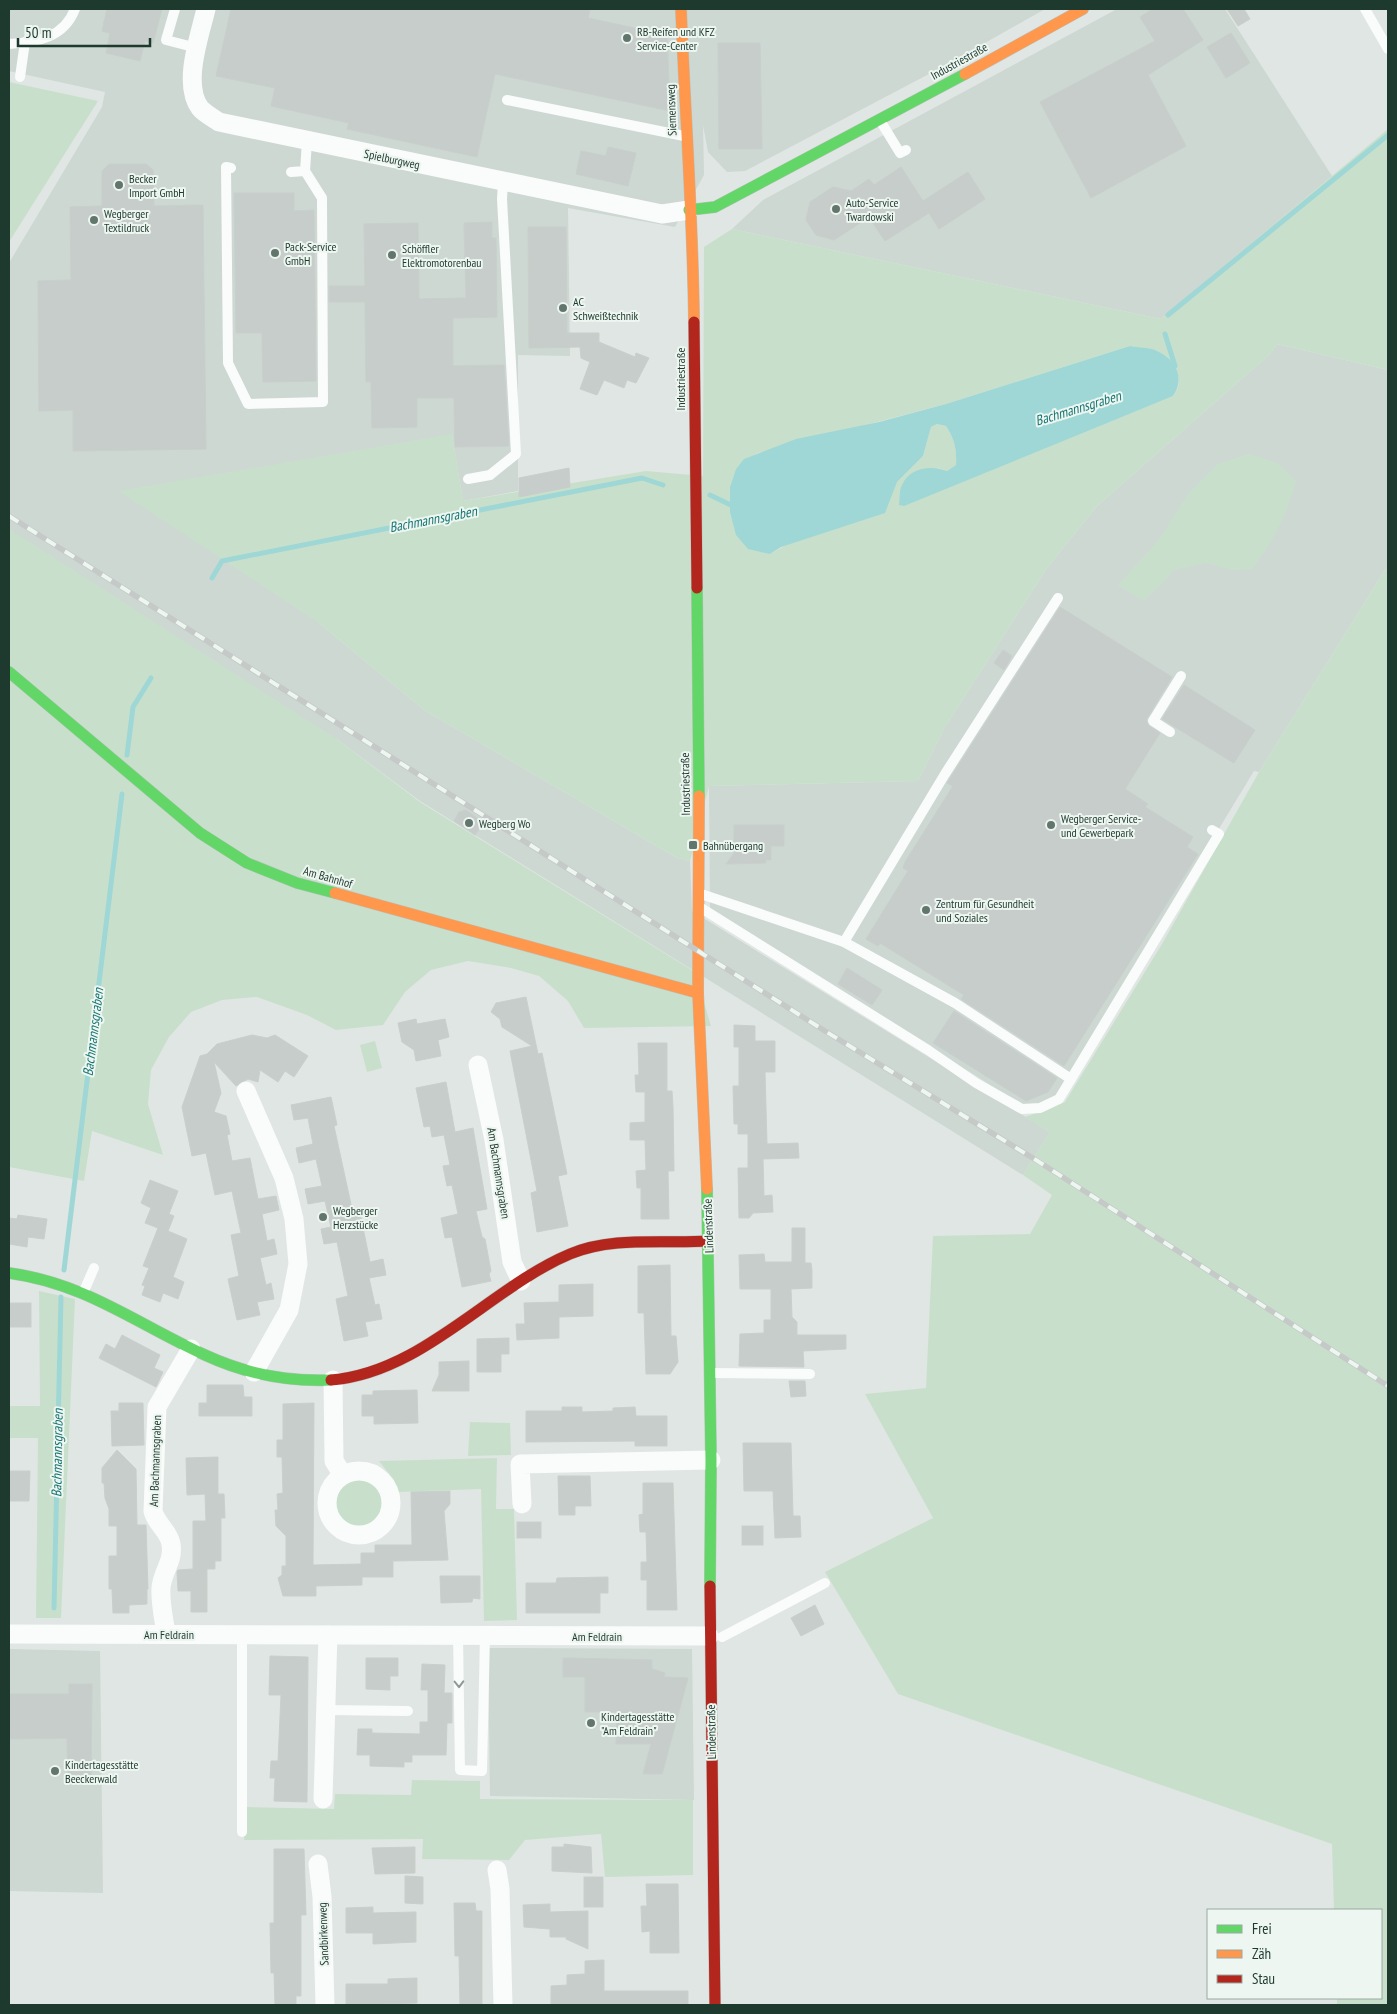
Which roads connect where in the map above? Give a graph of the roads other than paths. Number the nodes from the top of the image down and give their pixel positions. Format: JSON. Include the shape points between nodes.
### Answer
{"nodes":[{"id":1,"x":76,"y":9,"type":"edge"},
{"id":2,"x":175,"y":9,"type":"edge"},
{"id":3,"x":206,"y":9,"type":"edge"},
{"id":4,"x":681,"y":9,"type":"edge"},
{"id":5,"x":1083,"y":9,"type":"edge"},
{"id":6,"x":1365,"y":9,"type":"edge"},
{"id":7,"x":25,"y":42,"type":"junction"},
{"id":8,"x":9,"y":44,"type":"edge"},
{"id":9,"x":197,"y":48,"type":"junction"},
{"id":10,"x":1388,"y":49,"type":"edge"},
{"id":11,"x":20,"y":77,"type":"dead end"},
{"id":12,"x":507,"y":100,"type":"dead end"},
{"id":13,"x":880,"y":121,"type":"junction"},
{"id":14,"x":685,"y":137,"type":"junction"},
{"id":15,"x":307,"y":141,"type":"junction"},
{"id":16,"x":900,"y":153,"type":"dead end"},
{"id":17,"x":231,"y":168,"type":"dead end"},
{"id":18,"x":305,"y":171,"type":"junction"},
{"id":19,"x":291,"y":172,"type":"dead end"},
{"id":20,"x":503,"y":183,"type":"junction"},
{"id":21,"x":689,"y":210,"type":"junction"},
{"id":22,"x":468,"y":479,"type":"dead end"},
{"id":23,"x":1058,"y":598,"type":"dead end"},
{"id":24,"x":9,"y":672,"type":"edge"},
{"id":25,"x":1181,"y":676,"type":"dead end"},
{"id":26,"x":1170,"y":732,"type":"dead end"},
{"id":27,"x":1212,"y":830,"type":"dead end"},
{"id":28,"x":698,"y":894,"type":"junction"},
{"id":29,"x":698,"y":906,"type":"junction"},
{"id":30,"x":844,"y":942,"type":"junction"},
{"id":31,"x":698,"y":993,"type":"junction"},
{"id":32,"x":478,"y":1065,"type":"dead end"},
{"id":33,"x":1071,"y":1079,"type":"junction"},
{"id":34,"x":246,"y":1091,"type":"dead end"},
{"id":35,"x":709,"y":1241,"type":"junction"},
{"id":36,"x":94,"y":1268,"type":"dead end"},
{"id":37,"x":9,"y":1273,"type":"edge"},
{"id":38,"x":521,"y":1281,"type":"junction"},
{"id":39,"x":83,"y":1292,"type":"junction"},
{"id":40,"x":191,"y":1348,"type":"junction"},
{"id":41,"x":254,"y":1372,"type":"junction"},
{"id":42,"x":710,"y":1373,"type":"junction"},
{"id":43,"x":810,"y":1374,"type":"dead end"},
{"id":44,"x":333,"y":1380,"type":"junction"},
{"id":45,"x":711,"y":1460,"type":"junction"},
{"id":46,"x":343,"y":1475,"type":"dead end"},
{"id":47,"x":522,"y":1504,"type":"dead end"},
{"id":48,"x":825,"y":1583,"type":"dead end"},
{"id":49,"x":9,"y":1634,"type":"edge"},
{"id":50,"x":166,"y":1634,"type":"junction"},
{"id":51,"x":242,"y":1635,"type":"junction"},
{"id":52,"x":328,"y":1635,"type":"junction"},
{"id":53,"x":458,"y":1636,"type":"junction"},
{"id":54,"x":485,"y":1636,"type":"junction"},
{"id":55,"x":716,"y":1637,"type":"junction"},
{"id":56,"x":325,"y":1710,"type":"junction"},
{"id":57,"x":408,"y":1711,"type":"dead end"},
{"id":58,"x":323,"y":1799,"type":"dead end"},
{"id":59,"x":242,"y":1832,"type":"dead end"},
{"id":60,"x":318,"y":1864,"type":"dead end"},
{"id":61,"x":497,"y":1870,"type":"dead end"},
{"id":62,"x":325,"y":2005,"type":"edge"},
{"id":63,"x":503,"y":2005,"type":"edge"},
{"id":64,"x":715,"y":2005,"type":"edge"}],
"edges":[{"from":1,"to":7,"type":"lane","via":[[71,20],[50,37]]},
{"from":2,"to":9,"type":"lane","via":[[166,40]]},
{"from":3,"to":9,"type":"street","name":"Spielburgweg"},
{"from":4,"to":14,"type":"street","name":"Siemensweg"},
{"from":5,"to":13,"type":"street","name":"Industriestraße"},
{"from":6,"to":10,"type":"lane"},
{"from":7,"to":8,"type":"lane"},
{"from":7,"to":11,"type":"lane"},
{"from":9,"to":15,"type":"street","name":"Spielburgweg","via":[[192,85],[200,108],[219,122]]},
{"from":12,"to":14,"type":"lane"},
{"from":13,"to":16,"type":"lane"},
{"from":13,"to":21,"type":"street","name":"Industriestraße","via":[[715,207]]},
{"from":14,"to":21,"type":"street","name":"Siemensweg"},
{"from":15,"to":18,"type":"lane"},
{"from":15,"to":20,"type":"street","name":"Spielburgweg"},
{"from":17,"to":18,"type":"lane","via":[[226,167],[228,363],[248,404],[323,402],[322,198]]},
{"from":18,"to":19,"type":"lane"},
{"from":20,"to":21,"type":"street","name":"Spielburgweg","via":[[662,214]]},
{"from":20,"to":22,"type":"lane","via":[[516,454],[490,476]]},
{"from":21,"to":28,"type":"street","name":"Industriestraße","via":[[693,246]]},
{"from":23,"to":30,"type":"lane","via":[[945,774]]},
{"from":24,"to":31,"type":"street","name":"Am Bahnhof","via":[[200,833],[247,862],[297,883]]},
{"from":25,"to":26,"type":"lane","via":[[1153,721]]},
{"from":27,"to":33,"type":"lane","via":[[1219,834]]},
{"from":28,"to":29,"type":"street","name":"Industriestraße"},
{"from":28,"to":30,"type":"lane"},
{"from":29,"to":31,"type":"street","name":"Industriestraße"},
{"from":29,"to":33,"type":"lane","via":[[1022,1109],[1040,1108],[1059,1099]]},
{"from":30,"to":33,"type":"lane","via":[[954,1003]]},
{"from":31,"to":35,"type":"street","name":"Lindenstraße"},
{"from":32,"to":38,"type":"street","name":"Am Bachmannsgraben","via":[[494,1140],[512,1262]]},
{"from":34,"to":41,"type":"street","via":[[284,1178],[294,1219],[298,1264],[289,1310]]},
{"from":35,"to":38,"type":"street","via":[[613,1244],[571,1253]]},
{"from":35,"to":42,"type":"street","name":"Lindenstraße"},
{"from":36,"to":39,"type":"lane"},
{"from":37,"to":39,"type":"street","via":[[32,1275]]},
{"from":38,"to":44,"type":"street","via":[[456,1327],[400,1359],[373,1371]]},
{"from":39,"to":40,"type":"street"},
{"from":40,"to":41,"type":"street"},
{"from":40,"to":50,"type":"street","name":"Am Bachmannsgraben","via":[[157,1407],[153,1511],[155,1520],[171,1541],[172,1557],[161,1589]]},
{"from":41,"to":44,"type":"street"},
{"from":42,"to":43,"type":"lane"},
{"from":42,"to":45,"type":"street","name":"Lindenstraße"},
{"from":44,"to":46,"type":"street","via":[[334,1461]]},
{"from":45,"to":47,"type":"street","via":[[520,1464]]},
{"from":45,"to":55,"type":"street","name":"Lindenstraße"},
{"from":48,"to":55,"type":"lane"},
{"from":49,"to":50,"type":"street","name":"Am Feldrain"},
{"from":50,"to":51,"type":"street","name":"Am Feldrain"},
{"from":51,"to":52,"type":"street","name":"Am Feldrain"},
{"from":51,"to":59,"type":"lane"},
{"from":52,"to":53,"type":"street","name":"Am Feldrain"},
{"from":52,"to":56,"type":"street"},
{"from":53,"to":54,"type":"street","name":"Am Feldrain"},
{"from":53,"to":54,"type":"lane","one_way":true,"via":[[460,1770],[482,1771]]},
{"from":54,"to":55,"type":"street","name":"Am Feldrain"},
{"from":55,"to":64,"type":"street","name":"Lindenstraße"},
{"from":56,"to":57,"type":"lane"},
{"from":56,"to":58,"type":"street"},
{"from":60,"to":62,"type":"street","name":"Sandbirkenweg"},
{"from":61,"to":63,"type":"street"}]}
